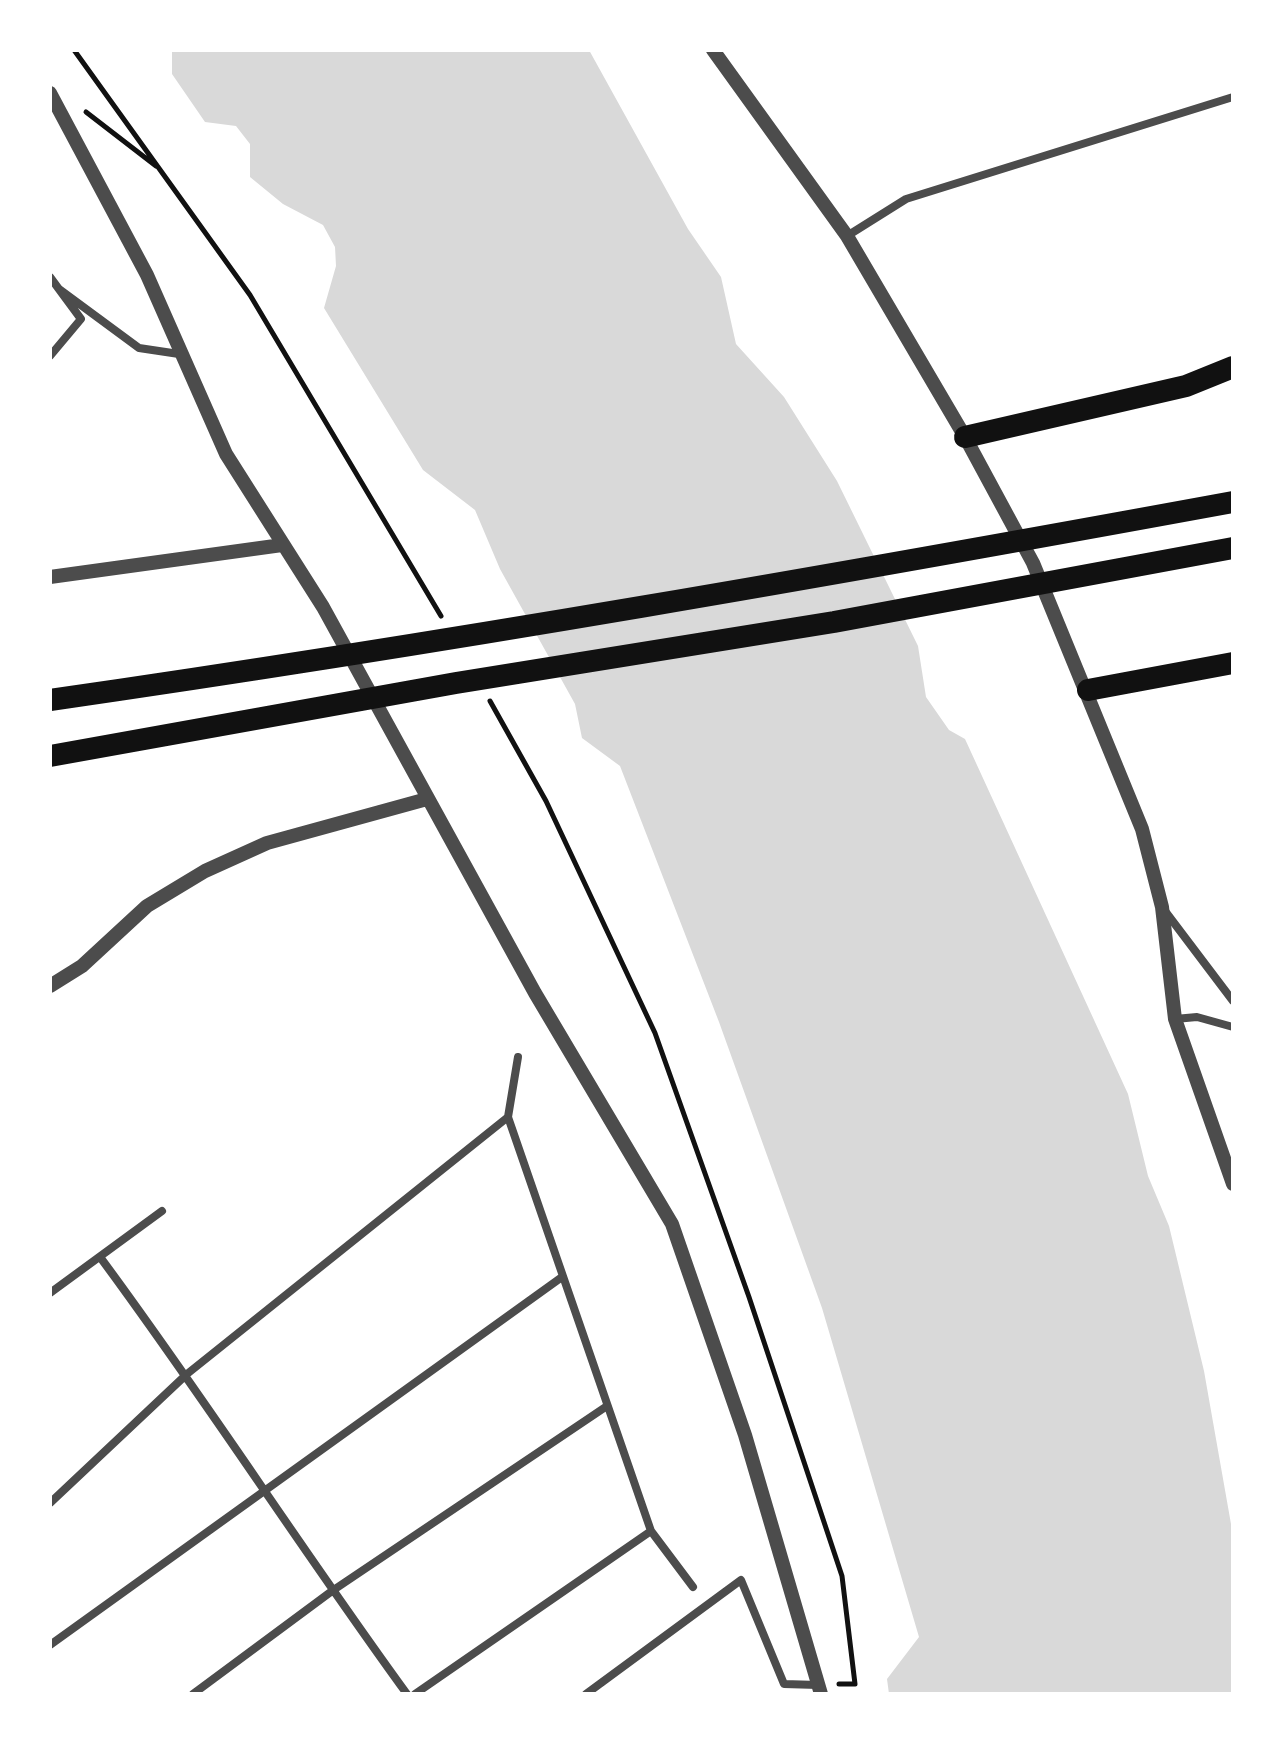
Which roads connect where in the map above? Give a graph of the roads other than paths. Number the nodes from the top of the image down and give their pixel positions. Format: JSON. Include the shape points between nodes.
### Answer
{"nodes":[{"id":1,"x":713,"y":50,"type":"edge"},
{"id":2,"x":50,"y":93,"type":"edge"},
{"id":3,"x":1233,"y":97,"type":"edge"},
{"id":4,"x":847,"y":236,"type":"junction"},
{"id":5,"x":50,"y":277,"type":"edge"},
{"id":6,"x":59,"y":289,"type":"junction"},
{"id":7,"x":179,"y":354,"type":"junction"},
{"id":8,"x":50,"y":356,"type":"edge"},
{"id":9,"x":1233,"y":367,"type":"edge"},
{"id":10,"x":965,"y":437,"type":"junction"},
{"id":11,"x":1233,"y":502,"type":"edge"},
{"id":12,"x":282,"y":545,"type":"junction"},
{"id":13,"x":1233,"y":548,"type":"edge"},
{"id":14,"x":50,"y":577,"type":"edge"},
{"id":15,"x":1233,"y":663,"type":"edge"},
{"id":16,"x":1088,"y":690,"type":"junction"},
{"id":17,"x":50,"y":700,"type":"edge"},
{"id":18,"x":50,"y":756,"type":"edge"},
{"id":19,"x":427,"y":799,"type":"junction"},
{"id":20,"x":1162,"y":907,"type":"junction"},
{"id":21,"x":50,"y":986,"type":"edge"},
{"id":22,"x":1233,"y":1001,"type":"edge"},
{"id":23,"x":1175,"y":1019,"type":"junction"},
{"id":24,"x":1233,"y":1027,"type":"edge"},
{"id":25,"x":518,"y":1057,"type":"dead end"},
{"id":26,"x":508,"y":1117,"type":"junction"},
{"id":27,"x":1233,"y":1184,"type":"edge"},
{"id":28,"x":162,"y":1211,"type":"dead end"},
{"id":29,"x":100,"y":1257,"type":"junction"},
{"id":30,"x":562,"y":1277,"type":"junction"},
{"id":31,"x":50,"y":1293,"type":"edge"},
{"id":32,"x":187,"y":1374,"type":"junction"},
{"id":33,"x":607,"y":1406,"type":"junction"},
{"id":34,"x":265,"y":1491,"type":"junction"},
{"id":35,"x":50,"y":1503,"type":"edge"},
{"id":36,"x":651,"y":1531,"type":"junction"},
{"id":37,"x":693,"y":1587,"type":"dead end"},
{"id":38,"x":332,"y":1591,"type":"junction"},
{"id":39,"x":50,"y":1645,"type":"edge"},
{"id":40,"x":820,"y":1690,"type":"edge"},
{"id":41,"x":193,"y":1694,"type":"edge"},
{"id":42,"x":407,"y":1694,"type":"edge"},
{"id":43,"x":415,"y":1694,"type":"edge"},
{"id":44,"x":586,"y":1694,"type":"edge"}],
"edges":[{"from":1,"to":4,"type":"street"},
{"from":2,"to":7,"type":"street","via":[[147,275]]},
{"from":3,"to":4,"type":"street","via":[[906,199]]},
{"from":4,"to":10,"type":"street"},
{"from":5,"to":6,"type":"street"},
{"from":6,"to":7,"type":"street","via":[[139,348]]},
{"from":6,"to":8,"type":"street","via":[[81,319]]},
{"from":7,"to":12,"type":"street","via":[[226,454]]},
{"from":9,"to":10,"type":"highway","via":[[1186,386]]},
{"from":10,"to":16,"type":"street","via":[[1033,563]]},
{"from":11,"to":17,"type":"highway","via":[[310,663]]},
{"from":12,"to":14,"type":"street"},
{"from":12,"to":19,"type":"street","via":[[323,607]]},
{"from":13,"to":18,"type":"highway"},
{"from":15,"to":16,"type":"highway"},
{"from":16,"to":20,"type":"street","via":[[1142,829]]},
{"from":19,"to":21,"type":"street","via":[[267,843],[205,871],[147,906],[82,966]]},
{"from":19,"to":40,"type":"street","via":[[672,1224],[745,1435]]},
{"from":20,"to":22,"type":"street"},
{"from":20,"to":23,"type":"street"},
{"from":23,"to":24,"type":"street","via":[[1197,1017]]},
{"from":23,"to":27,"type":"street"},
{"from":25,"to":26,"type":"street"},
{"from":26,"to":30,"type":"street"},
{"from":26,"to":32,"type":"street"},
{"from":28,"to":29,"type":"street"},
{"from":29,"to":31,"type":"street"},
{"from":29,"to":32,"type":"street"},
{"from":30,"to":33,"type":"street"},
{"from":30,"to":34,"type":"street"},
{"from":32,"to":34,"type":"street"},
{"from":32,"to":35,"type":"street"},
{"from":33,"to":36,"type":"street"},
{"from":33,"to":38,"type":"street"},
{"from":34,"to":38,"type":"street"},
{"from":34,"to":39,"type":"street"},
{"from":36,"to":37,"type":"street"},
{"from":36,"to":43,"type":"street"},
{"from":38,"to":41,"type":"street"},
{"from":38,"to":42,"type":"street"},
{"from":40,"to":44,"type":"street","via":[[784,1684],[741,1580]]}]}
